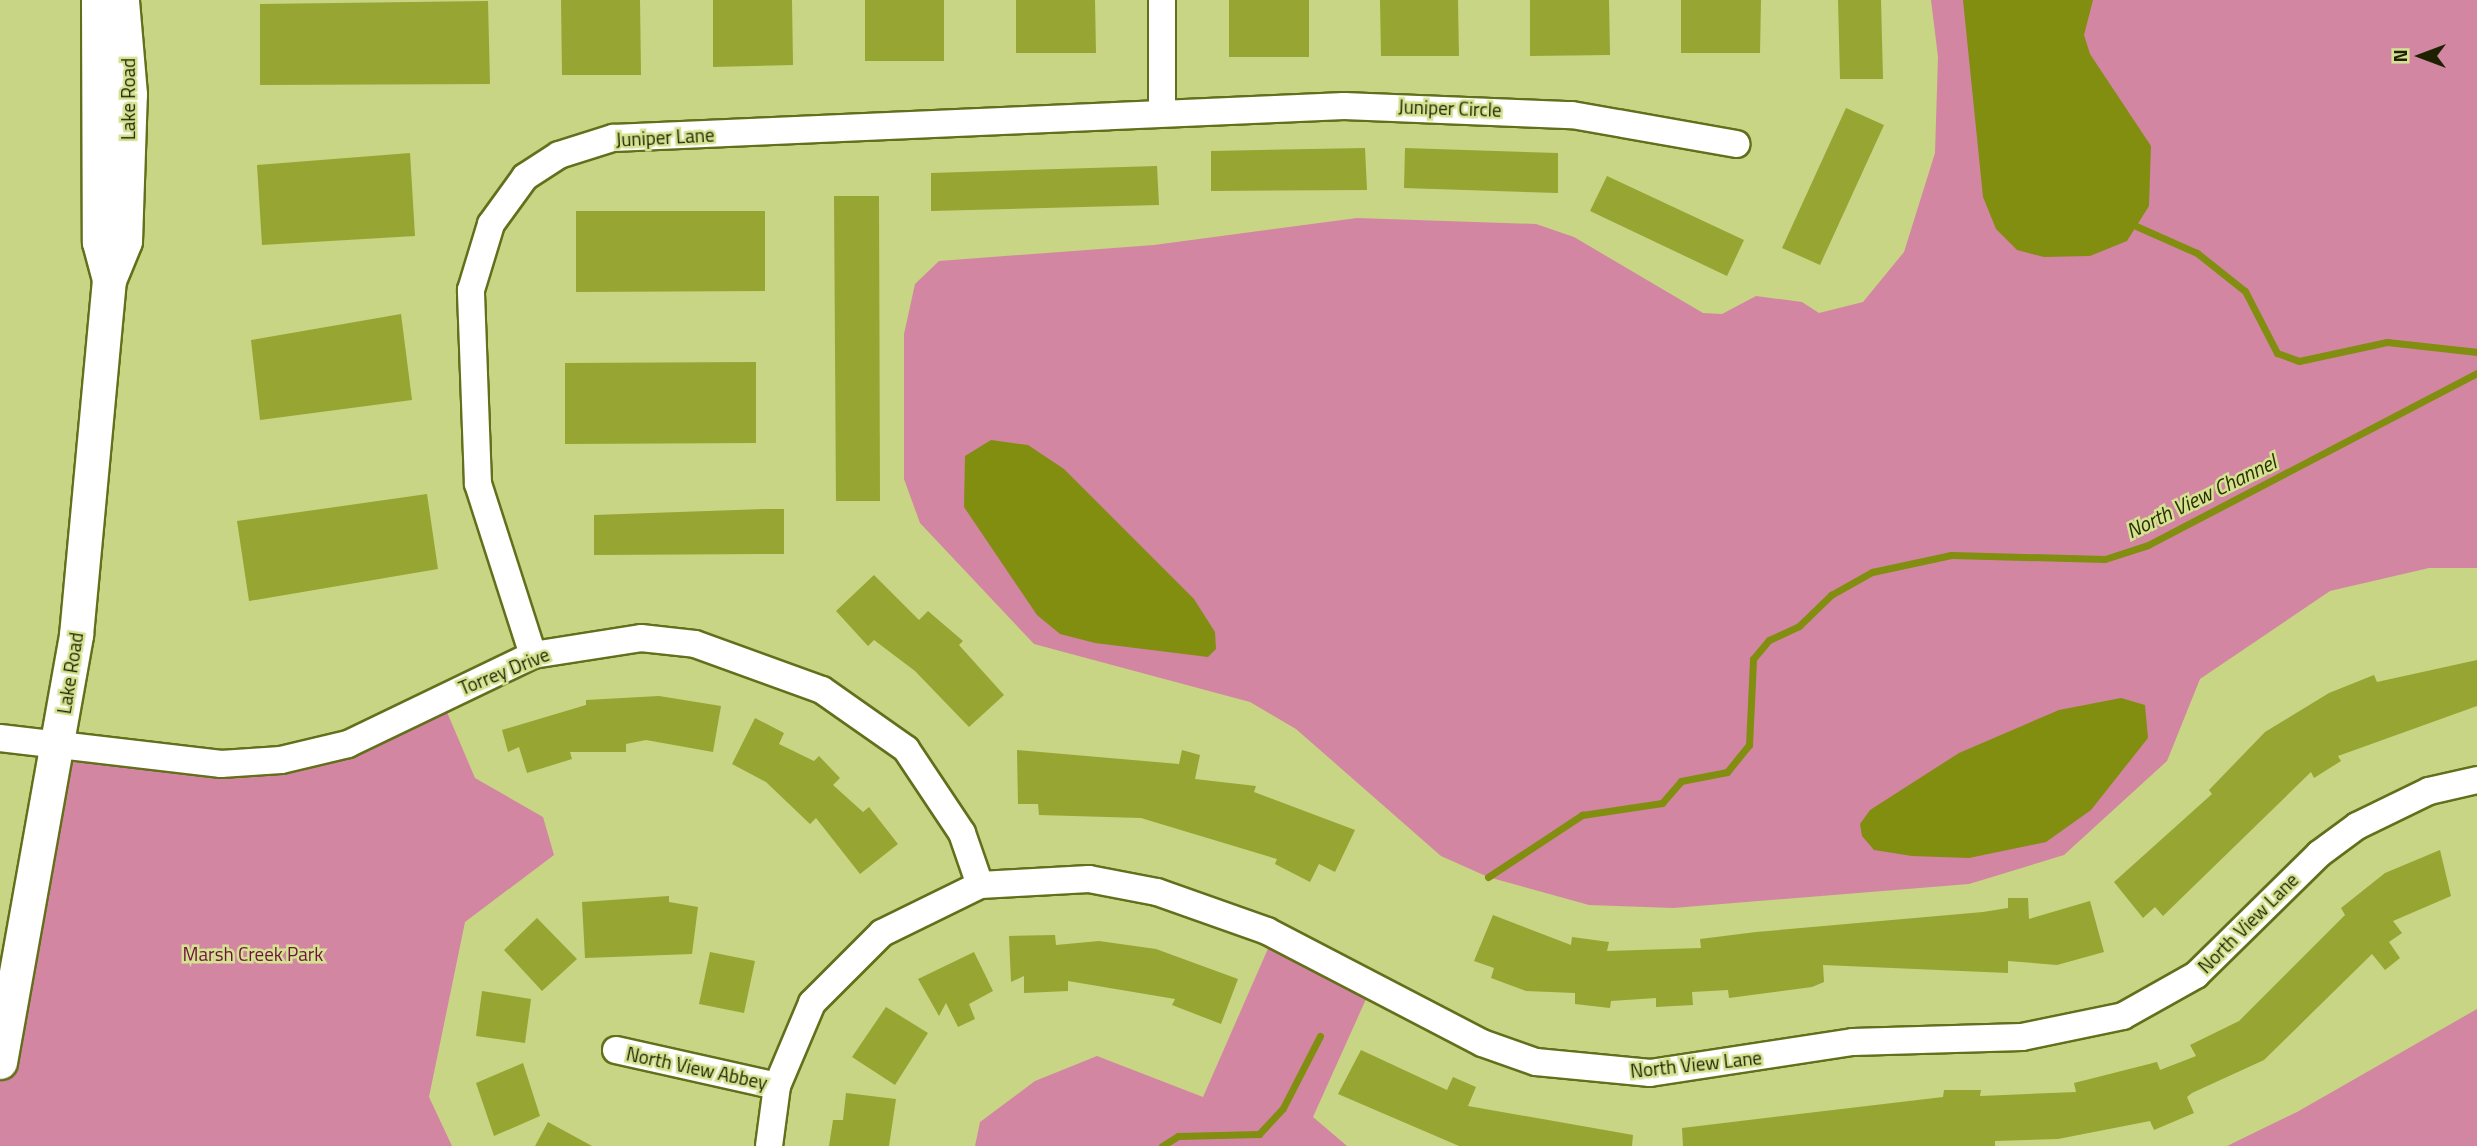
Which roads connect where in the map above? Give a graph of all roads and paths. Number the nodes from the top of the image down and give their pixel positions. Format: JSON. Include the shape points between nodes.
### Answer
{"nodes":[{"id":1,"x":98,"y":0,"type":"edge"},
{"id":2,"x":122,"y":0,"type":"edge"},
{"id":3,"x":1162,"y":0,"type":"edge"},
{"id":4,"x":1162,"y":113,"type":"junction"},
{"id":5,"x":1736,"y":144,"type":"dead end"},
{"id":6,"x":109,"y":279,"type":"junction"},
{"id":7,"x":533,"y":655,"type":"junction"},
{"id":8,"x":0,"y":738,"type":"edge"},
{"id":9,"x":58,"y":746,"type":"junction"},
{"id":10,"x":2477,"y":779,"type":"edge"},
{"id":11,"x":980,"y":885,"type":"junction"},
{"id":12,"x":615,"y":1050,"type":"dead end"},
{"id":13,"x":0,"y":1062,"type":"edge"},
{"id":14,"x":778,"y":1086,"type":"junction"},
{"id":15,"x":769,"y":1146,"type":"edge"}],
"edges":[{"from":1,"to":6,"type":"street","name":"Lake Road","via":[[99,242]]},
{"from":2,"to":6,"type":"street","name":"Lake Road","via":[[130,94],[125,241]]},
{"from":3,"to":4,"type":"street"},
{"from":4,"to":5,"type":"street","name":"Juniper Circle","via":[[1344,106],[1481,109],[1572,115]]},
{"from":4,"to":7,"type":"street","name":"Juniper Lane","via":[[613,138],[559,155],[524,177],[491,224],[474,268],[471,411],[486,519]]},
{"from":6,"to":9,"type":"street","name":"Lake Road","via":[[95,481]]},
{"from":7,"to":9,"type":"street","name":"Torrey Drive","via":[[348,744],[281,760],[221,764]]},
{"from":7,"to":11,"type":"street","name":"Torrey Drive","via":[[641,638],[695,644],[822,690],[906,748],[962,833]]},
{"from":8,"to":9,"type":"street","name":"Torrey Drive"},
{"from":9,"to":13,"type":"street","name":"Lake Road"},
{"from":10,"to":11,"type":"street","name":"North View Lane","via":[[2429,791],[2357,825],[2319,854],[2196,975],[2123,1016],[2022,1037],[1853,1042],[1650,1073],[1536,1062],[1482,1043],[1267,932],[1169,896],[1089,879]]},
{"from":11,"to":14,"type":"street","name":"North View Lane","via":[[931,904],[842,966],[812,1003]]},
{"from":12,"to":14,"type":"street","name":"North View Abbey"},
{"from":14,"to":15,"type":"street","name":"North View Lane"}]}
